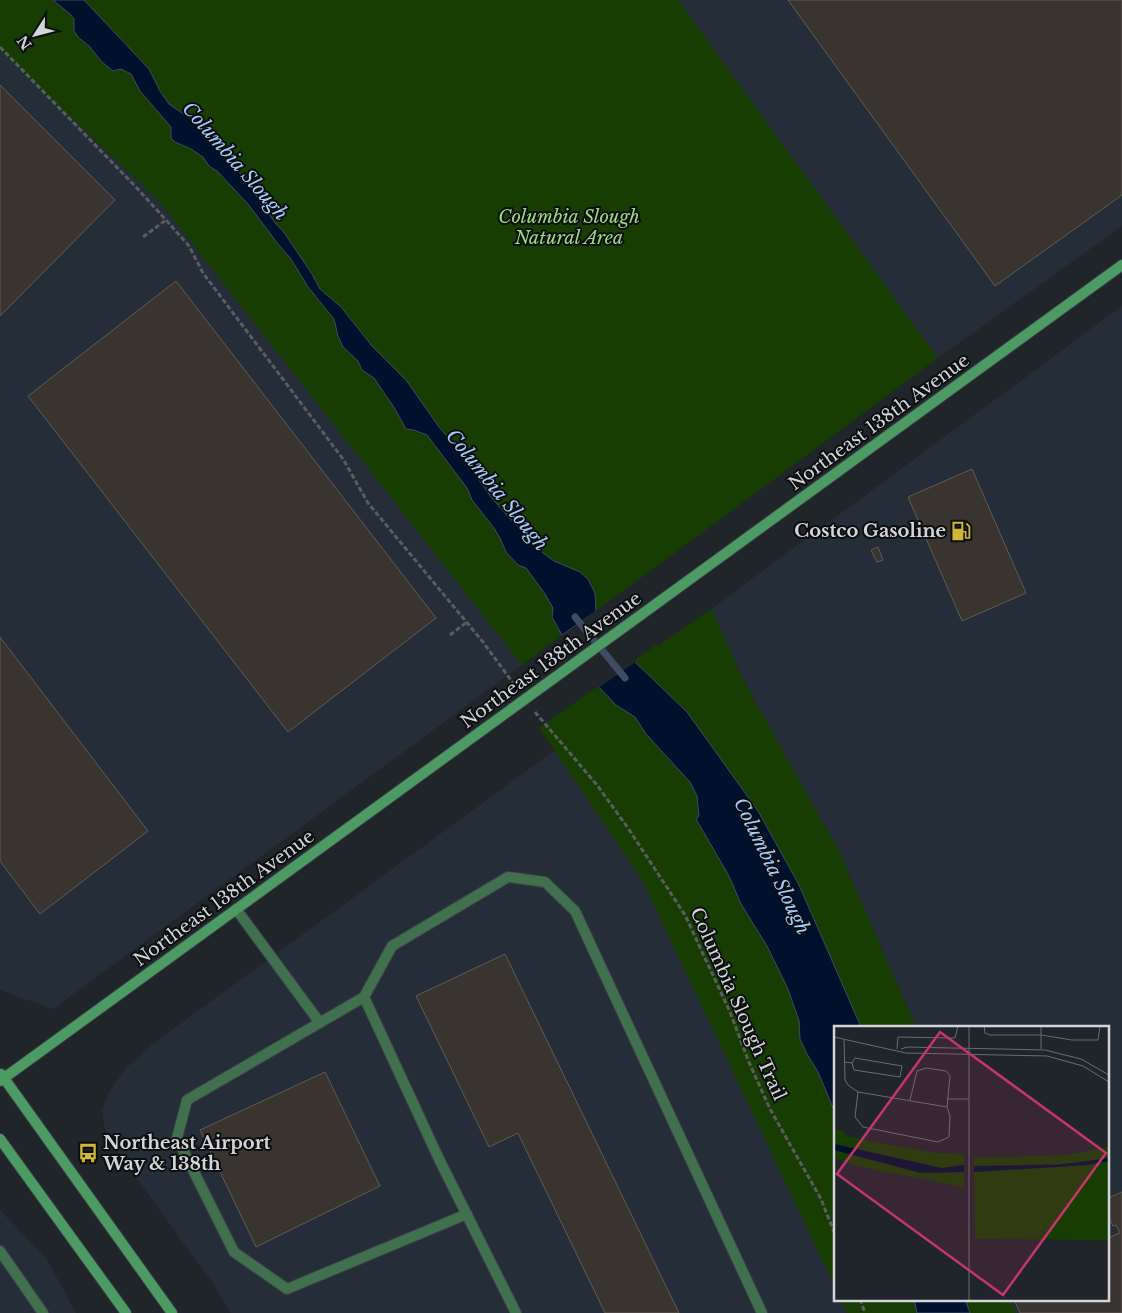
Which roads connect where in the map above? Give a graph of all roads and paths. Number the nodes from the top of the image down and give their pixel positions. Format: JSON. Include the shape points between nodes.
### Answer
{"nodes":[{"id":1,"x":0,"y":47,"type":"edge"},
{"id":2,"x":166,"y":220,"type":"junction"},
{"id":3,"x":143,"y":237,"type":"dead end"},
{"id":4,"x":1122,"y":265,"type":"edge"},
{"id":5,"x":466,"y":622,"type":"junction"},
{"id":6,"x":450,"y":635,"type":"dead end"},
{"id":7,"x":525,"y":699,"type":"junction"},
{"id":8,"x":236,"y":909,"type":"junction"},
{"id":9,"x":364,"y":997,"type":"junction"},
{"id":10,"x":320,"y":1022,"type":"junction"},
{"id":11,"x":1,"y":1078,"type":"edge"},
{"id":12,"x":0,"y":1139,"type":"edge"},
{"id":13,"x":467,"y":1214,"type":"junction"},
{"id":14,"x":834,"y":1232,"type":"edge"},
{"id":15,"x":1,"y":1255,"type":"edge"},
{"id":16,"x":860,"y":1300,"type":"edge"},
{"id":17,"x":43,"y":1313,"type":"edge"},
{"id":18,"x":126,"y":1313,"type":"edge"},
{"id":19,"x":172,"y":1313,"type":"edge"},
{"id":20,"x":516,"y":1313,"type":"edge"},
{"id":21,"x":762,"y":1313,"type":"edge"},
{"id":22,"x":865,"y":1313,"type":"edge"}],
"edges":[{"from":1,"to":2,"type":"path","name":"Columbia Slough Trail"},
{"from":2,"to":3,"type":"path"},
{"from":2,"to":5,"type":"path","name":"Columbia Slough Trail","via":[[189,246],[203,273],[343,459],[368,503]]},
{"from":4,"to":7,"type":"street","name":"Northeast 138th Avenue"},
{"from":5,"to":6,"type":"path"},
{"from":5,"to":7,"type":"path","name":"Columbia Slough Trail"},
{"from":7,"to":8,"type":"street","name":"Northeast 138th Avenue"},
{"from":7,"to":14,"type":"path","name":"Columbia Slough Trail","via":[[602,792],[685,915],[770,1109],[821,1199]]},
{"from":8,"to":10,"type":"lane"},
{"from":8,"to":11,"type":"street","name":"Northeast 138th Avenue"},
{"from":9,"to":10,"type":"lane"},
{"from":9,"to":13,"type":"lane"},
{"from":9,"to":21,"type":"lane","via":[[392,946],[508,877],[545,882],[575,911]]},
{"from":10,"to":13,"type":"lane","via":[[187,1100],[177,1138],[234,1252],[287,1289]]},
{"from":11,"to":19,"type":"street"},
{"from":12,"to":18,"type":"street"},
{"from":13,"to":20,"type":"lane"},
{"from":15,"to":17,"type":"lane"},
{"from":16,"to":22,"type":"path"}]}
